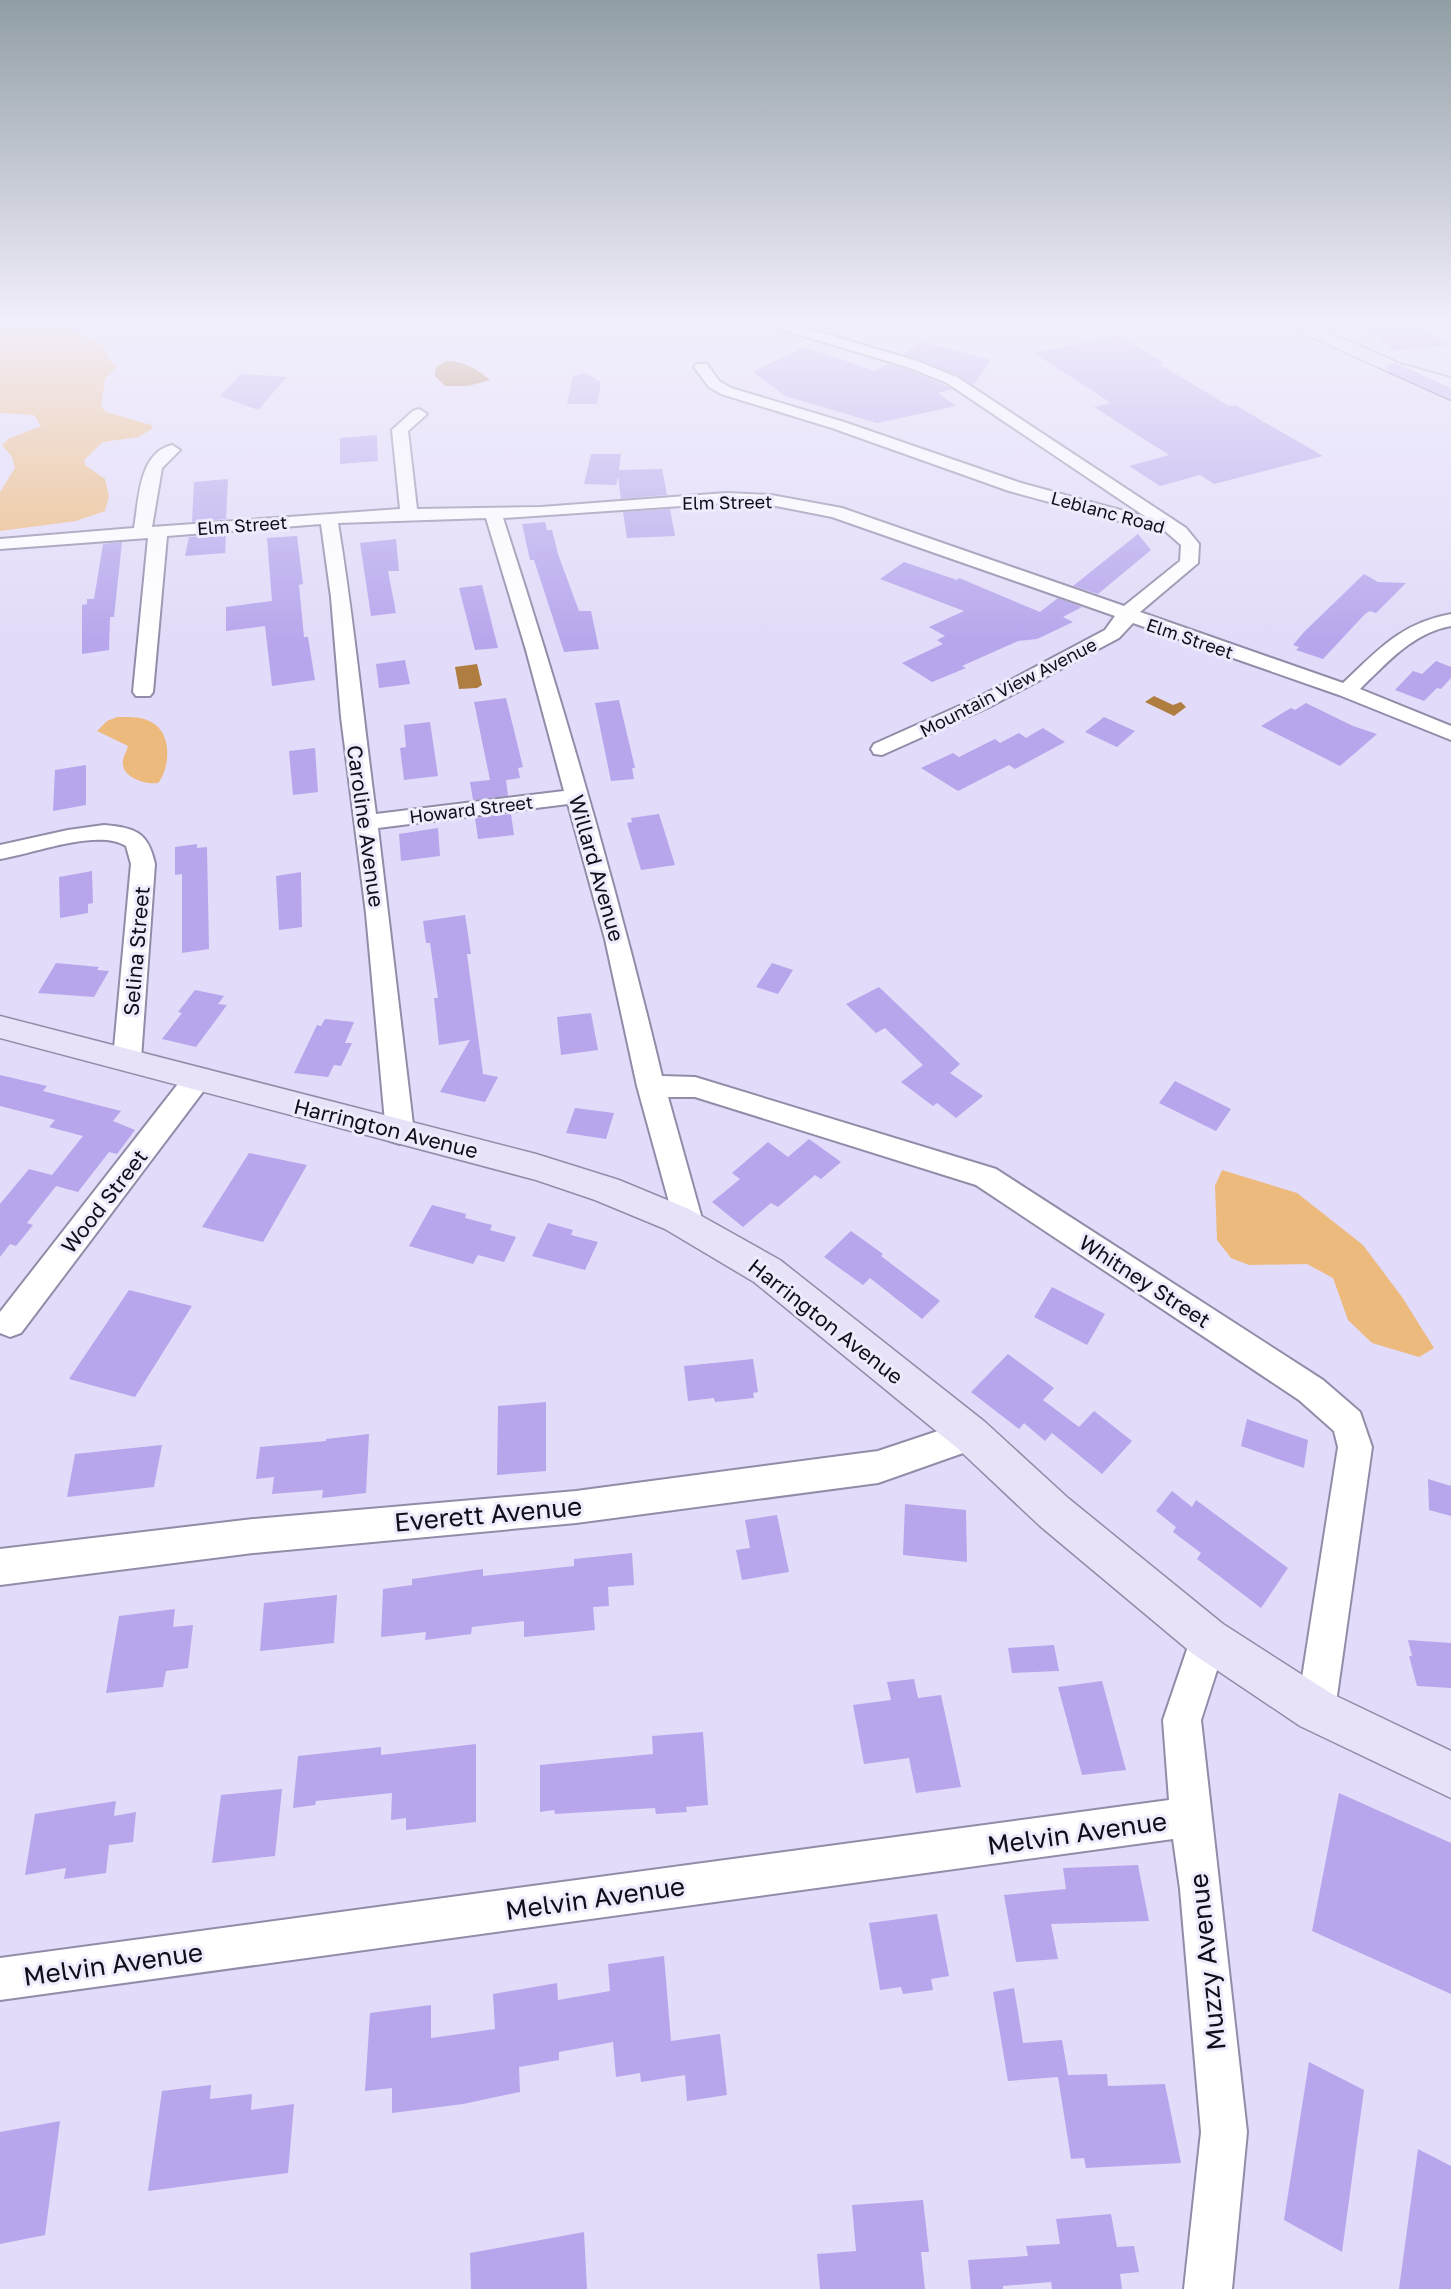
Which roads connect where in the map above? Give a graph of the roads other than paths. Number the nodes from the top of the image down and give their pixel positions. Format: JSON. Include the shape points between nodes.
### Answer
{"nodes":[{"id":1,"x":400,"y":430,"type":"edge"},
{"id":2,"x":852,"y":430,"type":"edge"},
{"id":3,"x":1025,"y":430,"type":"edge"},
{"id":4,"x":172,"y":450,"type":"dead end"},
{"id":5,"x":493,"y":513,"type":"junction"},
{"id":6,"x":409,"y":514,"type":"junction"},
{"id":7,"x":329,"y":519,"type":"junction"},
{"id":8,"x":150,"y":532,"type":"junction"},
{"id":9,"x":1180,"y":532,"type":"junction"},
{"id":10,"x":0,"y":544,"type":"edge"},
{"id":11,"x":1125,"y":615,"type":"junction"},
{"id":12,"x":1451,"y":620,"type":"edge"},
{"id":13,"x":1346,"y":691,"type":"junction"},
{"id":14,"x":143,"y":692,"type":"dead end"},
{"id":15,"x":1451,"y":734,"type":"edge"},
{"id":16,"x":882,"y":749,"type":"dead end"},
{"id":17,"x":576,"y":796,"type":"junction"},
{"id":18,"x":366,"y":822,"type":"junction"},
{"id":19,"x":0,"y":852,"type":"edge"},
{"id":20,"x":0,"y":1027,"type":"edge"},
{"id":21,"x":127,"y":1059,"type":"junction"},
{"id":22,"x":198,"y":1078,"type":"junction"},
{"id":23,"x":651,"y":1086,"type":"junction"},
{"id":24,"x":400,"y":1133,"type":"junction"},
{"id":25,"x":690,"y":1226,"type":"junction"},
{"id":26,"x":10,"y":1323,"type":"dead end"},
{"id":27,"x":971,"y":1435,"type":"junction"},
{"id":28,"x":0,"y":1567,"type":"edge"},
{"id":29,"x":1208,"y":1639,"type":"junction"},
{"id":30,"x":1316,"y":1710,"type":"junction"},
{"id":31,"x":1451,"y":1775,"type":"edge"},
{"id":32,"x":1190,"y":1817,"type":"junction"},
{"id":33,"x":0,"y":1979,"type":"edge"},
{"id":34,"x":1208,"y":2289,"type":"edge"}],
"edges":[{"from":1,"to":6,"type":"street"},
{"from":2,"to":9,"type":"street","name":"Leblanc Road","via":[[1015,487]]},
{"from":3,"to":9,"type":"street"},
{"from":4,"to":8,"type":"street","via":[[154,466]]},
{"from":5,"to":6,"type":"street","name":"Elm Street"},
{"from":5,"to":11,"type":"street","name":"Elm Street","via":[[726,498],[791,502],[836,512]]},
{"from":5,"to":17,"type":"street","name":"Willard Avenue"},
{"from":6,"to":7,"type":"street","name":"Elm Street"},
{"from":7,"to":8,"type":"street","name":"Elm Street"},
{"from":7,"to":18,"type":"street","name":"Caroline Avenue"},
{"from":8,"to":10,"type":"street","name":"Elm Street"},
{"from":8,"to":14,"type":"street"},
{"from":9,"to":11,"type":"street","name":"Mountain View Avenue","via":[[1190,544],[1189,563]]},
{"from":11,"to":13,"type":"street","name":"Elm Street"},
{"from":11,"to":16,"type":"street","name":"Mountain View Avenue","via":[[1112,634],[1077,655]]},
{"from":12,"to":13,"type":"street","via":[[1413,631]]},
{"from":13,"to":15,"type":"street","name":"Elm Street"},
{"from":17,"to":18,"type":"street","name":"Howard Street"},
{"from":17,"to":23,"type":"street","name":"Willard Avenue","via":[[617,939]]},
{"from":18,"to":24,"type":"street","name":"Caroline Avenue"},
{"from":19,"to":21,"type":"street","name":"Selina Street","via":[[84,834],[120,835],[137,844],[143,864]]},
{"from":20,"to":21,"type":"main road","name":"Harrington Avenue"},
{"from":21,"to":22,"type":"main road","name":"Harrington Avenue"},
{"from":22,"to":24,"type":"main road","name":"Harrington Avenue"},
{"from":22,"to":26,"type":"street","name":"Wood Street"},
{"from":23,"to":25,"type":"street","name":"Willard Avenue"},
{"from":23,"to":30,"type":"street","name":"Whitney Street","via":[[695,1087],[986,1177],[1311,1390],[1348,1423],[1354,1447]]},
{"from":24,"to":25,"type":"main road","name":"Harrington Avenue","via":[[565,1176]]},
{"from":25,"to":27,"type":"main road","name":"Harrington Avenue","via":[[737,1252],[805,1300]]},
{"from":27,"to":28,"type":"street","name":"Everett Avenue","via":[[888,1466],[576,1507],[253,1536]]},
{"from":27,"to":29,"type":"main road","name":"Harrington Avenue","via":[[1054,1512]]},
{"from":29,"to":30,"type":"main road","name":"Harrington Avenue"},
{"from":29,"to":32,"type":"street","name":"Muzzy Avenue","via":[[1182,1720]]},
{"from":30,"to":31,"type":"main road","name":"Harrington Avenue"},
{"from":32,"to":33,"type":"street","name":"Melvin Avenue"},
{"from":32,"to":34,"type":"street","name":"Muzzy Avenue","via":[[1201,1889],[1224,2132]]}]}
